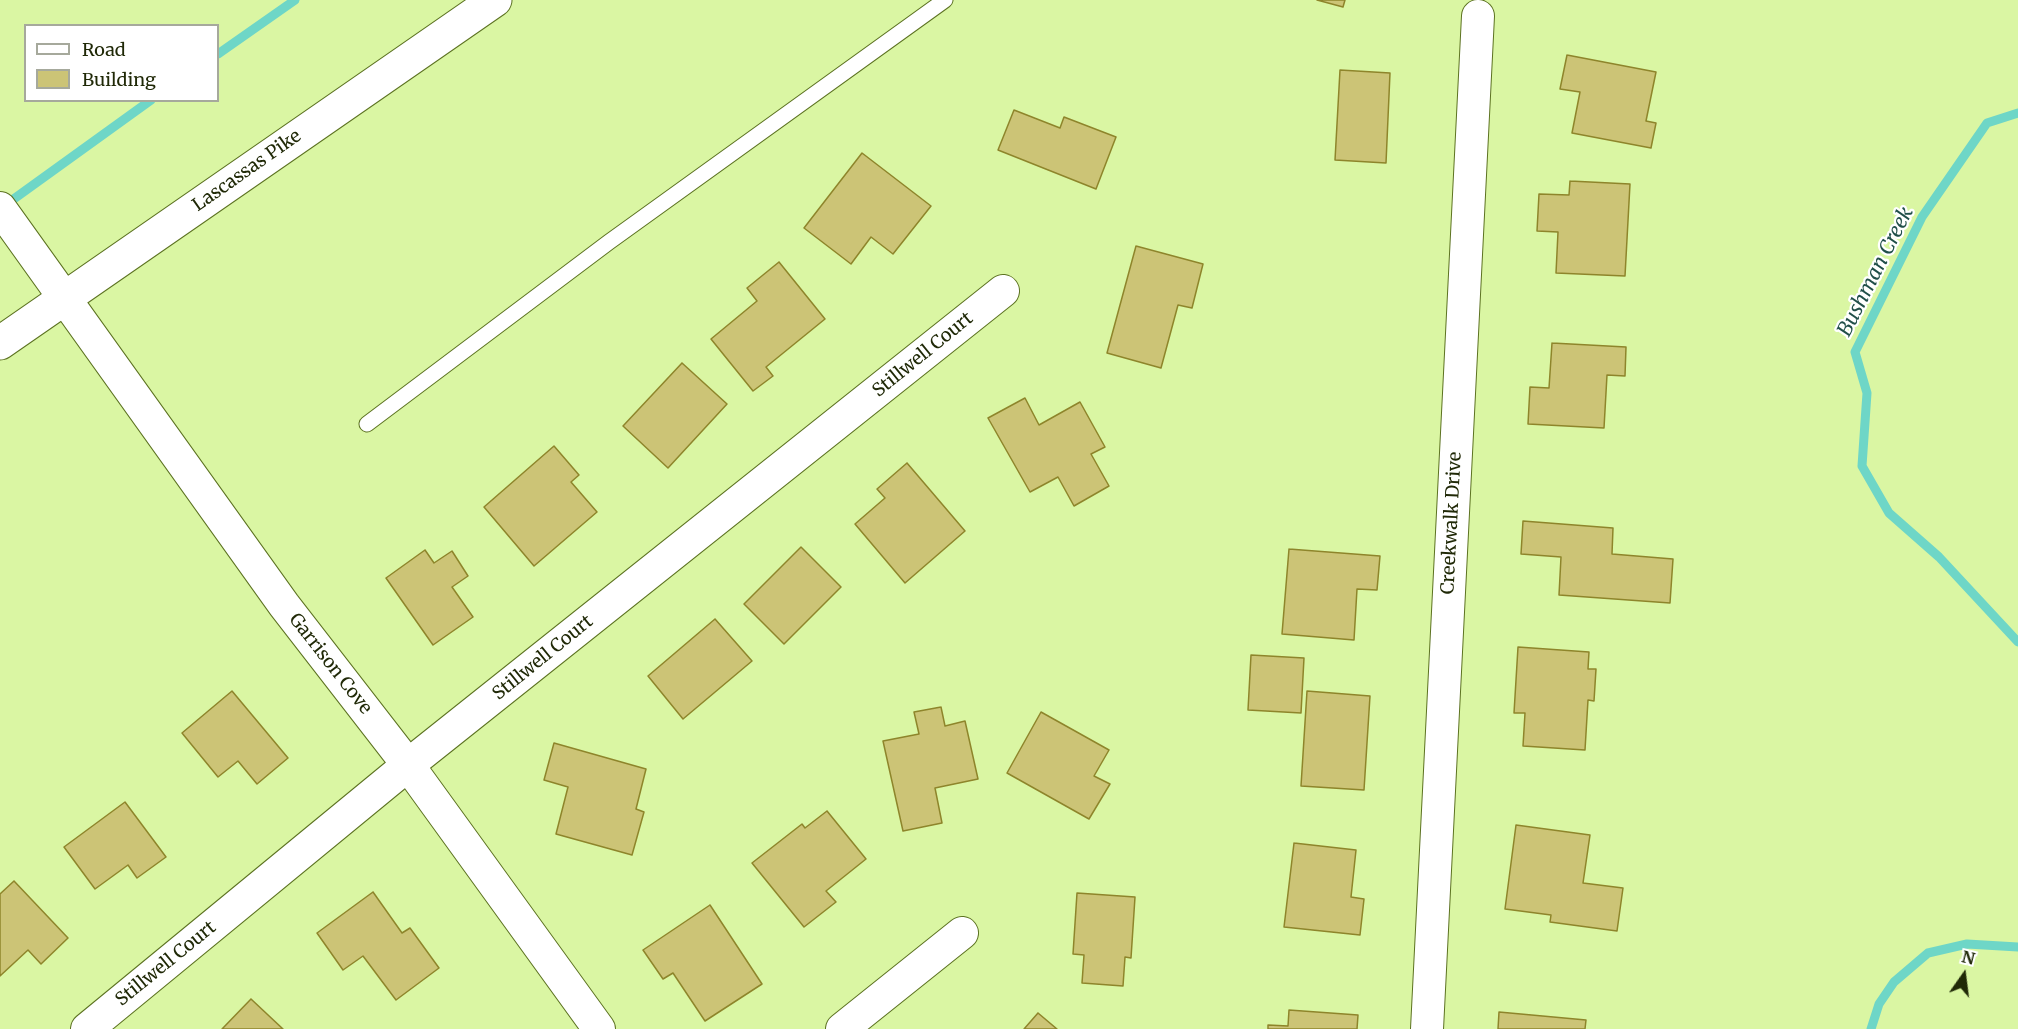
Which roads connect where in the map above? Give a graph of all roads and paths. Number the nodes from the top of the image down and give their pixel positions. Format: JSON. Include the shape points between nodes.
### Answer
{"nodes":[{"id":1,"x":495,"y":0,"type":"edge"},
{"id":2,"x":945,"y":0,"type":"edge"},
{"id":3,"x":1478,"y":16,"type":"dead end"},
{"id":4,"x":0,"y":208,"type":"edge"},
{"id":5,"x":1003,"y":291,"type":"dead end"},
{"id":6,"x":63,"y":298,"type":"junction"},
{"id":7,"x":0,"y":344,"type":"edge"},
{"id":8,"x":367,"y":424,"type":"dead end"},
{"id":9,"x":408,"y":765,"type":"junction"},
{"id":10,"x":962,"y":933,"type":"dead end"},
{"id":11,"x":87,"y":1029,"type":"edge"},
{"id":12,"x":599,"y":1029,"type":"edge"},
{"id":13,"x":842,"y":1029,"type":"edge"},
{"id":14,"x":1427,"y":1029,"type":"edge"}],
"edges":[{"from":1,"to":6,"type":"main road","name":"Lascassas Pike"},
{"from":2,"to":8,"type":"lane","via":[[609,242]]},
{"from":3,"to":14,"type":"street","name":"Creekwalk Drive"},
{"from":4,"to":6,"type":"street","name":"Garrison Cove"},
{"from":5,"to":9,"type":"street","name":"Stillwell Court"},
{"from":6,"to":7,"type":"main road","name":"Lascassas Pike"},
{"from":6,"to":9,"type":"street","name":"Garrison Cove","via":[[284,605]]},
{"from":9,"to":11,"type":"street","name":"Stillwell Court"},
{"from":9,"to":12,"type":"street","name":"Garrison Cove"},
{"from":10,"to":13,"type":"street"}]}
